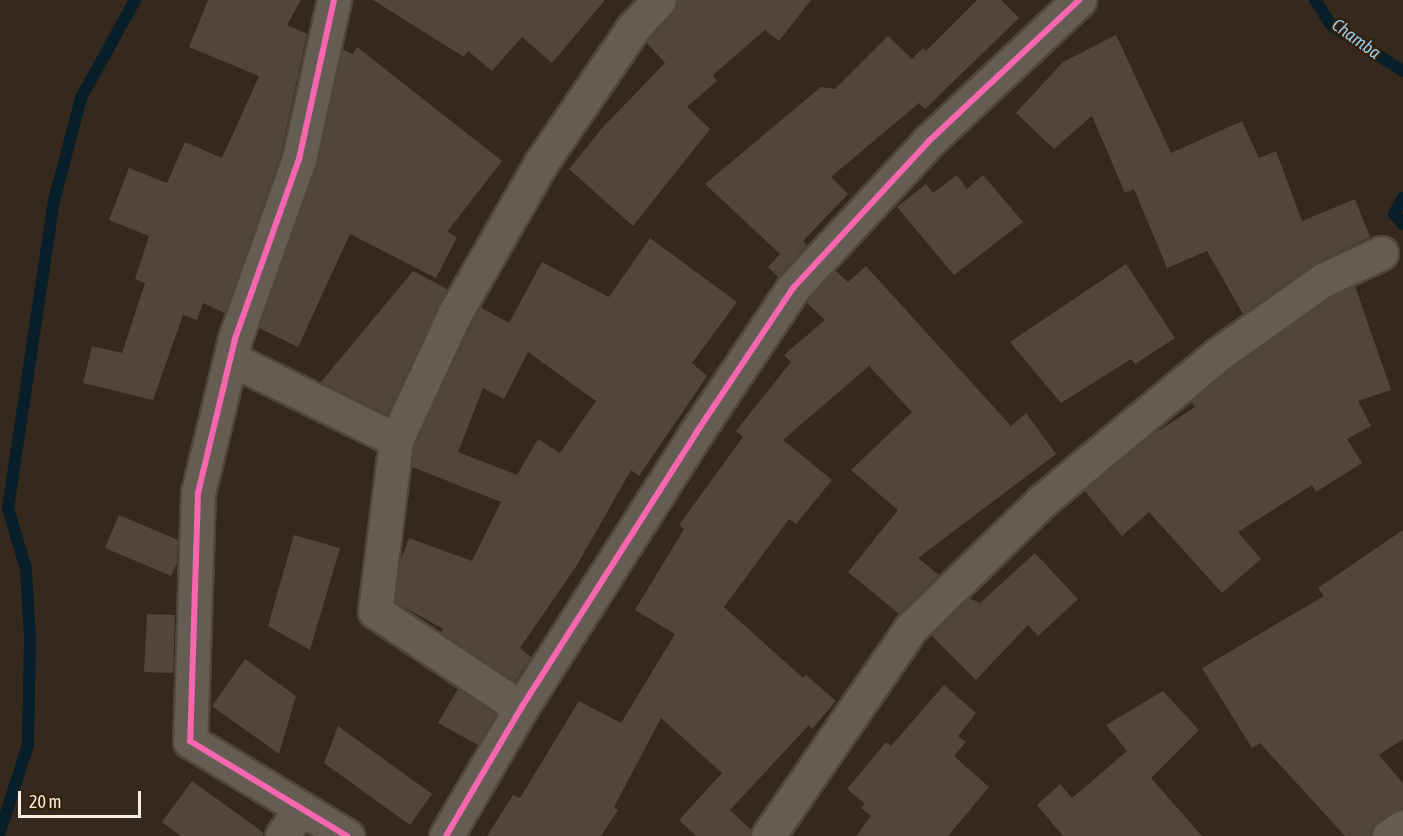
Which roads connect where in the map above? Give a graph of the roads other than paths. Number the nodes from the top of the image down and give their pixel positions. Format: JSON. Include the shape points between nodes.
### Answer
{"nodes":[{"id":1,"x":334,"y":0,"type":"edge"},
{"id":2,"x":659,"y":0,"type":"edge"},
{"id":3,"x":1079,"y":0,"type":"edge"},
{"id":4,"x":1381,"y":253,"type":"dead end"},
{"id":5,"x":231,"y":358,"type":"junction"},
{"id":6,"x":396,"y":440,"type":"junction"},
{"id":7,"x":521,"y":708,"type":"junction"},
{"id":8,"x":301,"y":808,"type":"junction"},
{"id":9,"x":1403,"y":826,"type":"edge"},
{"id":10,"x":282,"y":836,"type":"edge"},
{"id":11,"x":347,"y":836,"type":"edge"},
{"id":12,"x":446,"y":836,"type":"edge"},
{"id":13,"x":768,"y":836,"type":"edge"},
{"id":14,"x":1389,"y":836,"type":"edge"}],
"edges":[{"from":1,"to":5,"type":"street","via":[[299,159]]},
{"from":2,"to":6,"type":"street","via":[[633,28],[541,163],[454,315]]},
{"from":3,"to":7,"type":"street","via":[[929,141],[794,288],[696,433]]},
{"from":4,"to":13,"type":"street","via":[[1323,280],[1217,355],[1042,501],[911,628]]},
{"from":5,"to":6,"type":"street"},
{"from":5,"to":8,"type":"street","via":[[198,493],[190,741]]},
{"from":6,"to":7,"type":"street","via":[[375,612]]},
{"from":7,"to":12,"type":"street"},
{"from":8,"to":10,"type":"street"},
{"from":8,"to":11,"type":"street"},
{"from":9,"to":14,"type":"street"}]}
